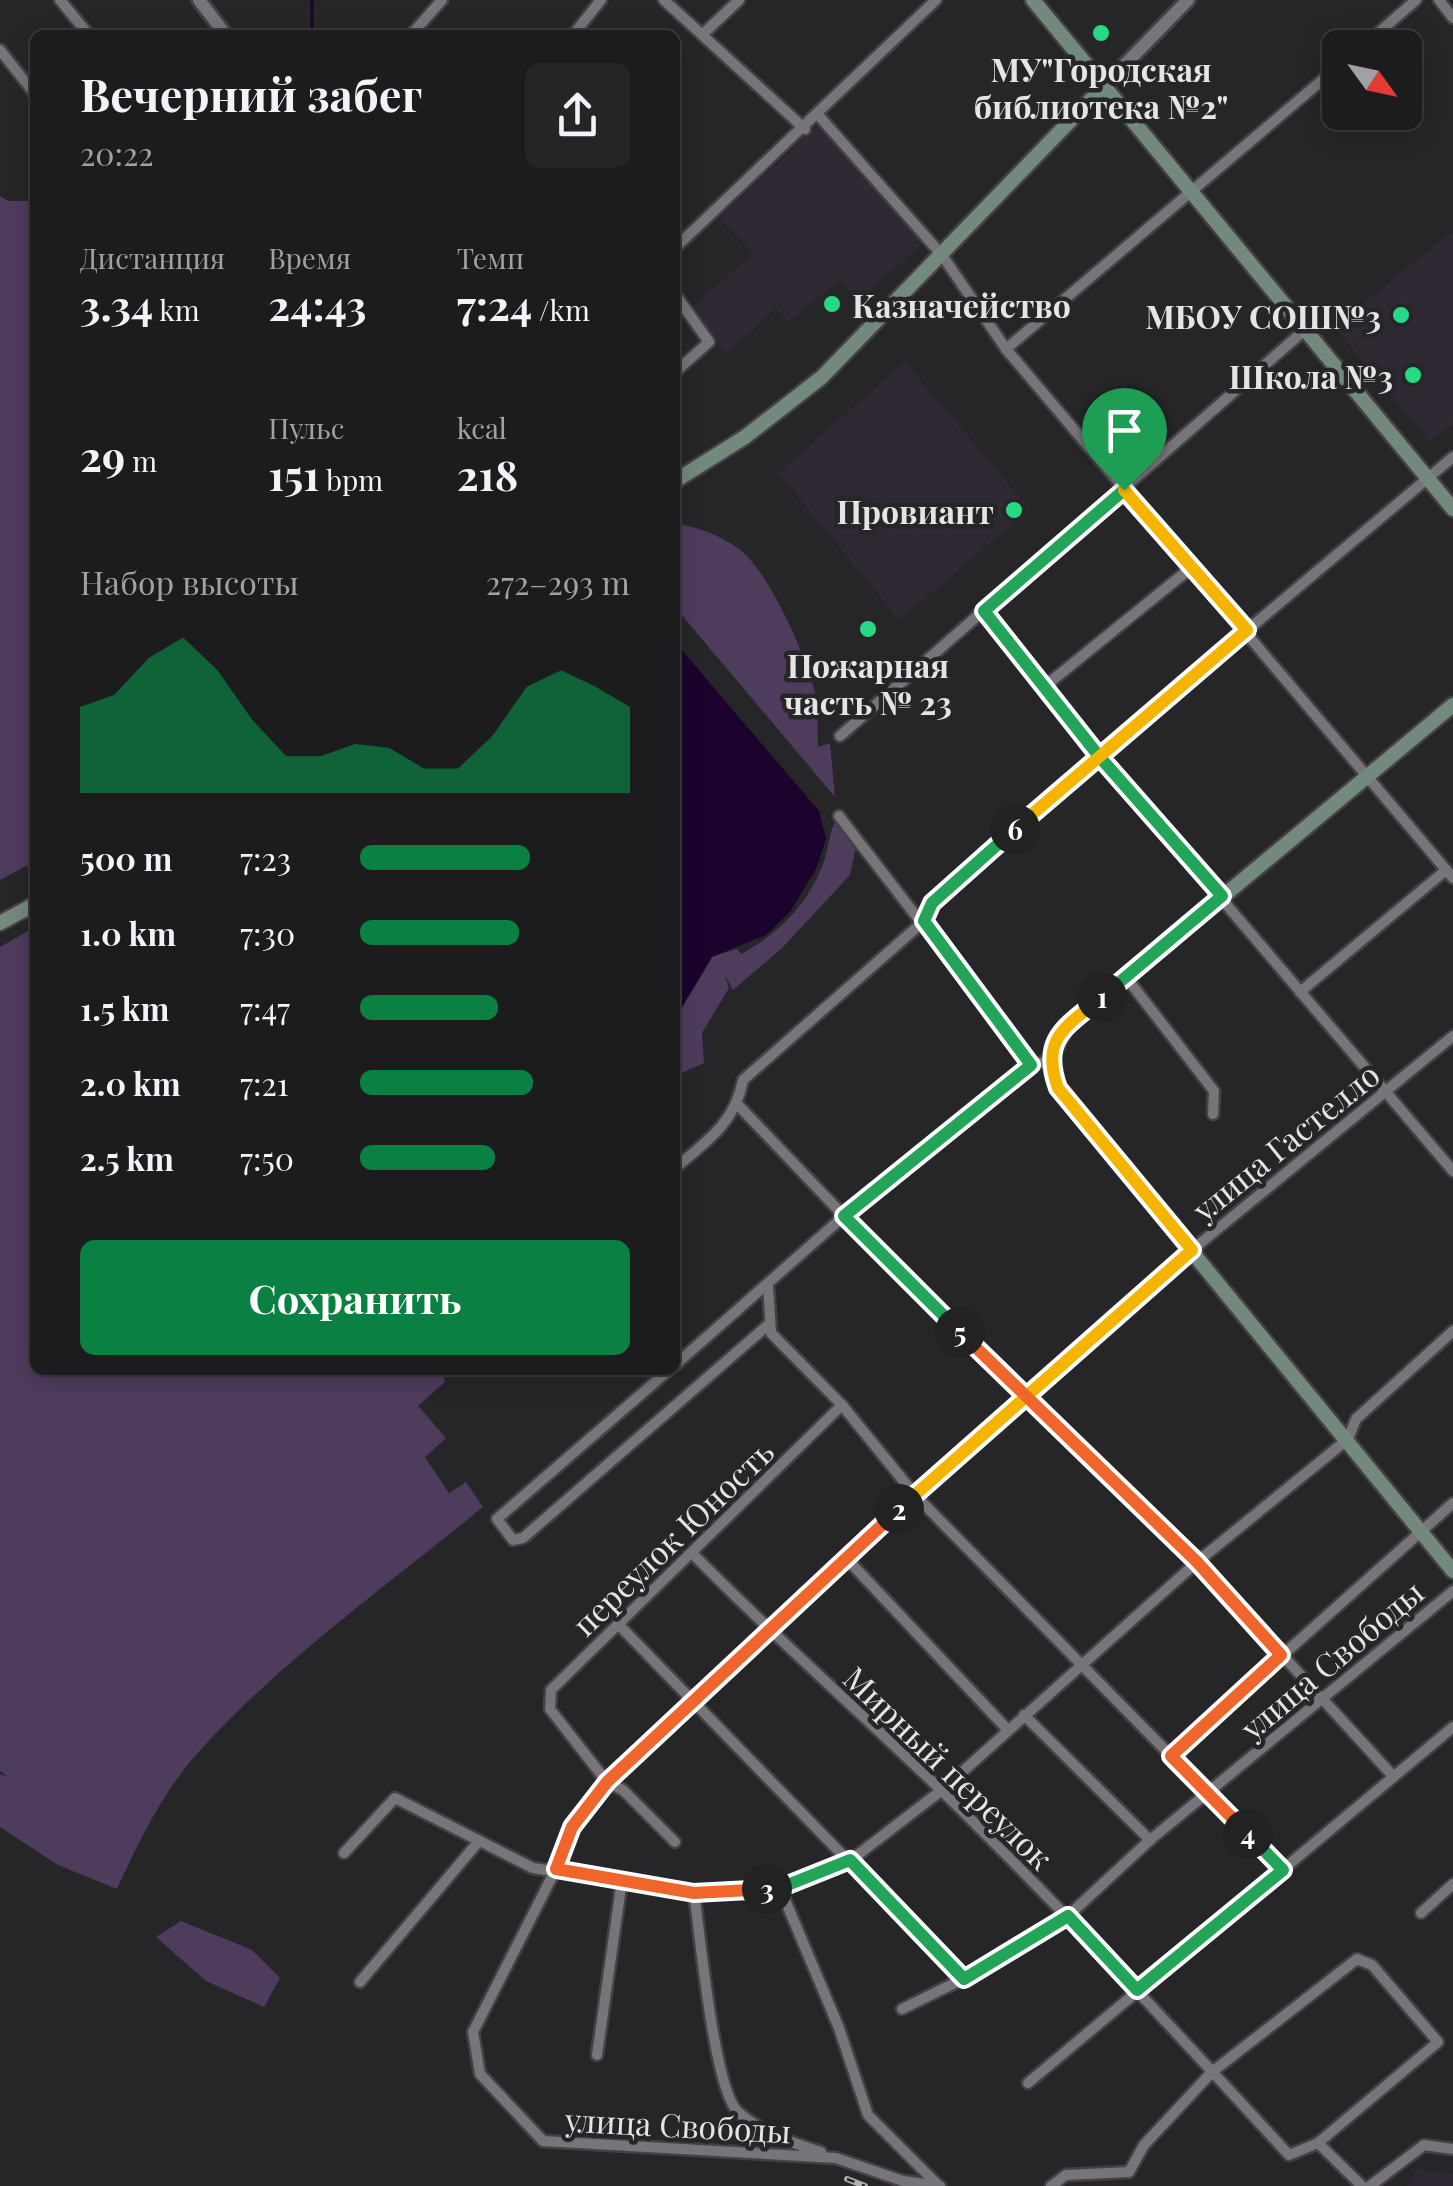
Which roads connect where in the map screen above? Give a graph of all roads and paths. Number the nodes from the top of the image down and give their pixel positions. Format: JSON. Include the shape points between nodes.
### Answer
{"nodes":[{"id":1,"x":60,"y":0,"type":"edge"},
{"id":2,"x":198,"y":0,"type":"edge"},
{"id":3,"x":442,"y":0,"type":"edge"},
{"id":4,"x":601,"y":0,"type":"edge"},
{"id":5,"x":664,"y":0,"type":"edge"},
{"id":6,"x":739,"y":0,"type":"edge"},
{"id":7,"x":936,"y":0,"type":"edge"},
{"id":8,"x":1033,"y":0,"type":"edge"},
{"id":9,"x":1188,"y":0,"type":"edge"},
{"id":10,"x":1416,"y":0,"type":"edge"},
{"id":11,"x":1439,"y":0,"type":"edge"},
{"id":12,"x":1453,"y":18,"type":"edge"},
{"id":13,"x":85,"y":30,"type":"edge"},
{"id":14,"x":222,"y":30,"type":"edge"},
{"id":15,"x":416,"y":30,"type":"edge"},
{"id":16,"x":577,"y":30,"type":"edge"},
{"id":17,"x":1382,"y":30,"type":"edge"},
{"id":18,"x":703,"y":34,"type":"junction"},
{"id":19,"x":0,"y":50,"type":"edge"},
{"id":20,"x":1322,"y":81,"type":"edge"},
{"id":21,"x":1104,"y":86,"type":"junction"},
{"id":22,"x":30,"y":88,"type":"edge"},
{"id":23,"x":819,"y":116,"type":"junction"},
{"id":24,"x":805,"y":129,"type":"junction"},
{"id":25,"x":1194,"y":191,"type":"junction"},
{"id":26,"x":680,"y":243,"type":"edge"},
{"id":27,"x":942,"y":255,"type":"junction"},
{"id":28,"x":680,"y":301,"type":"edge"},
{"id":29,"x":1306,"y":328,"type":"junction"},
{"id":30,"x":1006,"y":349,"type":"junction"},
{"id":31,"x":680,"y":368,"type":"edge"},
{"id":32,"x":1453,"y":457,"type":"edge"},
{"id":33,"x":680,"y":478,"type":"edge"},
{"id":34,"x":1428,"y":478,"type":"junction"},
{"id":35,"x":1124,"y":490,"type":"junction"},
{"id":36,"x":1453,"y":508,"type":"edge"},
{"id":37,"x":1192,"y":567,"type":"junction"},
{"id":38,"x":984,"y":611,"type":"junction"},
{"id":39,"x":1247,"y":630,"type":"junction"},
{"id":40,"x":1044,"y":688,"type":"junction"},
{"id":41,"x":1453,"y":705,"type":"edge"},
{"id":42,"x":840,"y":736,"type":"dead end"},
{"id":43,"x":1098,"y":755,"type":"junction"},
{"id":44,"x":1369,"y":776,"type":"junction"},
{"id":45,"x":839,"y":816,"type":"dead end"},
{"id":46,"x":1449,"y":874,"type":"edge"},
{"id":47,"x":1222,"y":896,"type":"junction"},
{"id":48,"x":30,"y":907,"type":"edge"},
{"id":49,"x":924,"y":921,"type":"junction"},
{"id":50,"x":0,"y":923,"type":"edge"},
{"id":51,"x":1126,"y":977,"type":"junction"},
{"id":52,"x":1300,"y":992,"type":"junction"},
{"id":53,"x":1453,"y":1036,"type":"edge"},
{"id":54,"x":1048,"y":1062,"type":"junction"},
{"id":55,"x":1031,"y":1065,"type":"junction"},
{"id":56,"x":1386,"y":1091,"type":"junction"},
{"id":57,"x":738,"y":1105,"type":"junction"},
{"id":58,"x":1213,"y":1114,"type":"dead end"},
{"id":59,"x":680,"y":1164,"type":"edge"},
{"id":60,"x":1453,"y":1171,"type":"edge"},
{"id":61,"x":844,"y":1216,"type":"junction"},
{"id":62,"x":1192,"y":1250,"type":"junction"},
{"id":63,"x":768,"y":1285,"type":"junction"},
{"id":64,"x":769,"y":1324,"type":"junction"},
{"id":65,"x":1453,"y":1331,"type":"edge"},
{"id":66,"x":680,"y":1361,"type":"edge"},
{"id":67,"x":663,"y":1375,"type":"edge"},
{"id":68,"x":1026,"y":1397,"type":"junction"},
{"id":69,"x":842,"y":1405,"type":"junction"},
{"id":70,"x":1348,"y":1439,"type":"junction"},
{"id":71,"x":915,"y":1494,"type":"junction"},
{"id":72,"x":1453,"y":1503,"type":"edge"},
{"id":73,"x":1422,"y":1530,"type":"junction"},
{"id":74,"x":692,"y":1553,"type":"junction"},
{"id":75,"x":846,"y":1558,"type":"junction"},
{"id":76,"x":1197,"y":1562,"type":"junction"},
{"id":77,"x":1453,"y":1571,"type":"edge"},
{"id":78,"x":1453,"y":1592,"type":"edge"},
{"id":79,"x":618,"y":1624,"type":"junction"},
{"id":80,"x":768,"y":1630,"type":"junction"},
{"id":81,"x":1281,"y":1655,"type":"junction"},
{"id":82,"x":1081,"y":1665,"type":"junction"},
{"id":83,"x":693,"y":1700,"type":"junction"},
{"id":84,"x":1324,"y":1701,"type":"junction"},
{"id":85,"x":1024,"y":1715,"type":"junction"},
{"id":86,"x":1453,"y":1727,"type":"edge"},
{"id":87,"x":1007,"y":1728,"type":"junction"},
{"id":88,"x":1171,"y":1756,"type":"junction"},
{"id":89,"x":1393,"y":1776,"type":"junction"},
{"id":90,"x":607,"y":1782,"type":"junction"},
{"id":91,"x":942,"y":1790,"type":"junction"},
{"id":92,"x":1208,"y":1792,"type":"junction"},
{"id":93,"x":1150,"y":1840,"type":"junction"},
{"id":94,"x":479,"y":1841,"type":"junction"},
{"id":95,"x":675,"y":1842,"type":"dead end"},
{"id":96,"x":344,"y":1853,"type":"dead end"},
{"id":97,"x":850,"y":1860,"type":"junction"},
{"id":98,"x":556,"y":1869,"type":"junction"},
{"id":99,"x":1283,"y":1870,"type":"junction"},
{"id":100,"x":622,"y":1880,"type":"junction"},
{"id":101,"x":1453,"y":1884,"type":"edge"},
{"id":102,"x":780,"y":1888,"type":"junction"},
{"id":103,"x":694,"y":1893,"type":"junction"},
{"id":104,"x":1420,"y":1913,"type":"dead end"},
{"id":105,"x":1068,"y":1916,"type":"junction"},
{"id":106,"x":964,"y":1979,"type":"junction"},
{"id":107,"x":360,"y":1982,"type":"dead end"},
{"id":108,"x":1137,"y":1990,"type":"junction"},
{"id":109,"x":902,"y":2009,"type":"dead end"},
{"id":110,"x":473,"y":2032,"type":"joint"},
{"id":111,"x":597,"y":2055,"type":"dead end"},
{"id":112,"x":1212,"y":2072,"type":"junction"},
{"id":113,"x":1028,"y":2083,"type":"dead end"},
{"id":114,"x":1318,"y":2143,"type":"junction"},
{"id":115,"x":1453,"y":2149,"type":"edge"},
{"id":116,"x":836,"y":2158,"type":"junction"},
{"id":117,"x":939,"y":2185,"type":"edge"},
{"id":118,"x":1050,"y":2186,"type":"edge"},
{"id":119,"x":1362,"y":2186,"type":"edge"},
{"id":120,"x":1370,"y":2186,"type":"edge"}],
"edges":[{"from":1,"to":13,"type":"street"},
{"from":2,"to":14,"type":"street"},
{"from":3,"to":15,"type":"street"},
{"from":4,"to":16,"type":"street"},
{"from":5,"to":18,"type":"street"},
{"from":6,"to":18,"type":"street"},
{"from":7,"to":23,"type":"street"},
{"from":8,"to":21,"type":"main road"},
{"from":9,"to":21,"type":"street"},
{"from":10,"to":17,"type":"street"},
{"from":11,"to":12,"type":"street"},
{"from":18,"to":24,"type":"street"},
{"from":19,"to":22,"type":"street"},
{"from":20,"to":25,"type":"street"},
{"from":21,"to":25,"type":"main road"},
{"from":21,"to":27,"type":"main road"},
{"from":23,"to":24,"type":"street"},
{"from":23,"to":27,"type":"street"},
{"from":24,"to":26,"type":"street"},
{"from":25,"to":29,"type":"main road"},
{"from":25,"to":30,"type":"street"},
{"from":27,"to":30,"type":"street"},
{"from":27,"to":33,"type":"main road","via":[[798,398]]},
{"from":28,"to":31,"type":"street","via":[[709,342]]},
{"from":29,"to":34,"type":"main road"},
{"from":29,"to":35,"type":"street"},
{"from":30,"to":35,"type":"street"},
{"from":32,"to":34,"type":"street"},
{"from":34,"to":36,"type":"main road"},
{"from":34,"to":39,"type":"street"},
{"from":35,"to":37,"type":"street"},
{"from":35,"to":38,"type":"street"},
{"from":37,"to":39,"type":"street"},
{"from":37,"to":40,"type":"street"},
{"from":38,"to":40,"type":"street"},
{"from":38,"to":42,"type":"street"},
{"from":39,"to":43,"type":"street"},
{"from":39,"to":44,"type":"street"},
{"from":40,"to":43,"type":"street"},
{"from":41,"to":44,"type":"main road"},
{"from":43,"to":47,"type":"street"},
{"from":43,"to":49,"type":"street","via":[[932,903]]},
{"from":44,"to":46,"type":"street"},
{"from":44,"to":47,"type":"main road"},
{"from":45,"to":49,"type":"street"},
{"from":46,"to":52,"type":"street"},
{"from":47,"to":51,"type":"main road"},
{"from":47,"to":52,"type":"street"},
{"from":48,"to":50,"type":"main road"},
{"from":49,"to":55,"type":"street"},
{"from":49,"to":57,"type":"street","via":[[743,1080]]},
{"from":51,"to":54,"type":"main road","via":[[1065,1028]]},
{"from":51,"to":58,"type":"street","via":[[1214,1091]]},
{"from":52,"to":56,"type":"street"},
{"from":53,"to":56,"type":"street","name":"улица Гастелло"},
{"from":54,"to":55,"type":"street"},
{"from":54,"to":62,"type":"main road","via":[[1058,1088]]},
{"from":55,"to":61,"type":"street"},
{"from":56,"to":60,"type":"street"},
{"from":56,"to":62,"type":"street","name":"улица Гастелло"},
{"from":57,"to":59,"type":"street","via":[[724,1127]]},
{"from":57,"to":61,"type":"street"},
{"from":61,"to":63,"type":"street"},
{"from":61,"to":68,"type":"street"},
{"from":62,"to":68,"type":"street","name":"улица Гастелло"},
{"from":62,"to":70,"type":"main road"},
{"from":63,"to":64,"type":"street"},
{"from":63,"to":66,"type":"street"},
{"from":64,"to":67,"type":"street","via":[[524,1538],[508,1536],[496,1519]]},
{"from":64,"to":69,"type":"street"},
{"from":65,"to":70,"type":"street","via":[[1356,1418]]},
{"from":68,"to":71,"type":"street","name":"улица Гастелло"},
{"from":68,"to":76,"type":"street"},
{"from":69,"to":71,"type":"street"},
{"from":69,"to":74,"type":"street","name":"переулок Юность"},
{"from":70,"to":73,"type":"main road"},
{"from":70,"to":76,"type":"street"},
{"from":71,"to":75,"type":"street","name":"улица Гастелло"},
{"from":71,"to":82,"type":"street"},
{"from":72,"to":73,"type":"street"},
{"from":73,"to":77,"type":"main road"},
{"from":73,"to":81,"type":"street"},
{"from":74,"to":79,"type":"street","name":"переулок Юность"},
{"from":74,"to":80,"type":"street","name":"Мирный переулок"},
{"from":75,"to":80,"type":"street","name":"улица Гастелло"},
{"from":75,"to":87,"type":"street"},
{"from":76,"to":81,"type":"street"},
{"from":76,"to":82,"type":"street"},
{"from":78,"to":84,"type":"street","name":"улица Свободы"},
{"from":79,"to":83,"type":"street"},
{"from":79,"to":90,"type":"street","name":"переулок Юность","via":[[551,1690],[550,1709]]},
{"from":80,"to":83,"type":"street","name":"улица Гастелло"},
{"from":80,"to":91,"type":"street","name":"Мирный переулок"},
{"from":81,"to":84,"type":"street"},
{"from":81,"to":88,"type":"street"},
{"from":82,"to":85,"type":"street"},
{"from":82,"to":88,"type":"street"},
{"from":83,"to":90,"type":"street","name":"улица Гастелло"},
{"from":83,"to":97,"type":"street"},
{"from":84,"to":89,"type":"street"},
{"from":84,"to":92,"type":"street","name":"улица Свободы"},
{"from":85,"to":87,"type":"street"},
{"from":85,"to":93,"type":"street"},
{"from":86,"to":89,"type":"street"},
{"from":87,"to":91,"type":"street"},
{"from":88,"to":92,"type":"street"},
{"from":89,"to":99,"type":"street"},
{"from":90,"to":95,"type":"street"},
{"from":90,"to":98,"type":"street","name":"улица Гастелло","via":[[572,1827]]},
{"from":91,"to":97,"type":"street"},
{"from":91,"to":105,"type":"street","name":"Мирный переулок"},
{"from":92,"to":93,"type":"street","name":"улица Свободы"},
{"from":92,"to":99,"type":"street"},
{"from":93,"to":105,"type":"street","name":"улица Свободы"},
{"from":94,"to":96,"type":"street","via":[[395,1798]]},
{"from":94,"to":98,"type":"street","via":[[533,1868]]},
{"from":94,"to":107,"type":"street"},
{"from":97,"to":102,"type":"street"},
{"from":97,"to":106,"type":"street"},
{"from":98,"to":100,"type":"street"},
{"from":98,"to":110,"type":"street","name":"улица Гастелло"},
{"from":99,"to":108,"type":"street"},
{"from":100,"to":103,"type":"street"},
{"from":100,"to":111,"type":"street"},
{"from":101,"to":104,"type":"street"},
{"from":102,"to":103,"type":"street"},
{"from":102,"to":117,"type":"street","via":[[868,2115]]},
{"from":103,"to":116,"type":"street","via":[[718,2058],[735,2110],[779,2138]]},
{"from":105,"to":106,"type":"street","name":"улица Свободы"},
{"from":105,"to":108,"type":"street","name":"Мирный переулок"},
{"from":106,"to":109,"type":"street","name":"улица Свободы"},
{"from":108,"to":112,"type":"street","name":"Мирный переулок"},
{"from":108,"to":113,"type":"street"},
{"from":110,"to":116,"type":"street","name":"улица Свободы","via":[[480,2074],[543,2141]]},
{"from":112,"to":114,"type":"street","name":"Мирный переулок","via":[[1289,2155]]},
{"from":112,"to":114,"type":"street","via":[[1345,1966],[1357,1960],[1372,1964],[1438,2042]]},
{"from":112,"to":118,"type":"street","via":[[1144,2145],[1129,2172],[1066,2175]]},
{"from":114,"to":119,"type":"street"},
{"from":115,"to":120,"type":"street","via":[[1424,2146]]},
{"from":116,"to":117,"type":"street","name":"улица Свободы","via":[[903,2181]]}]}
